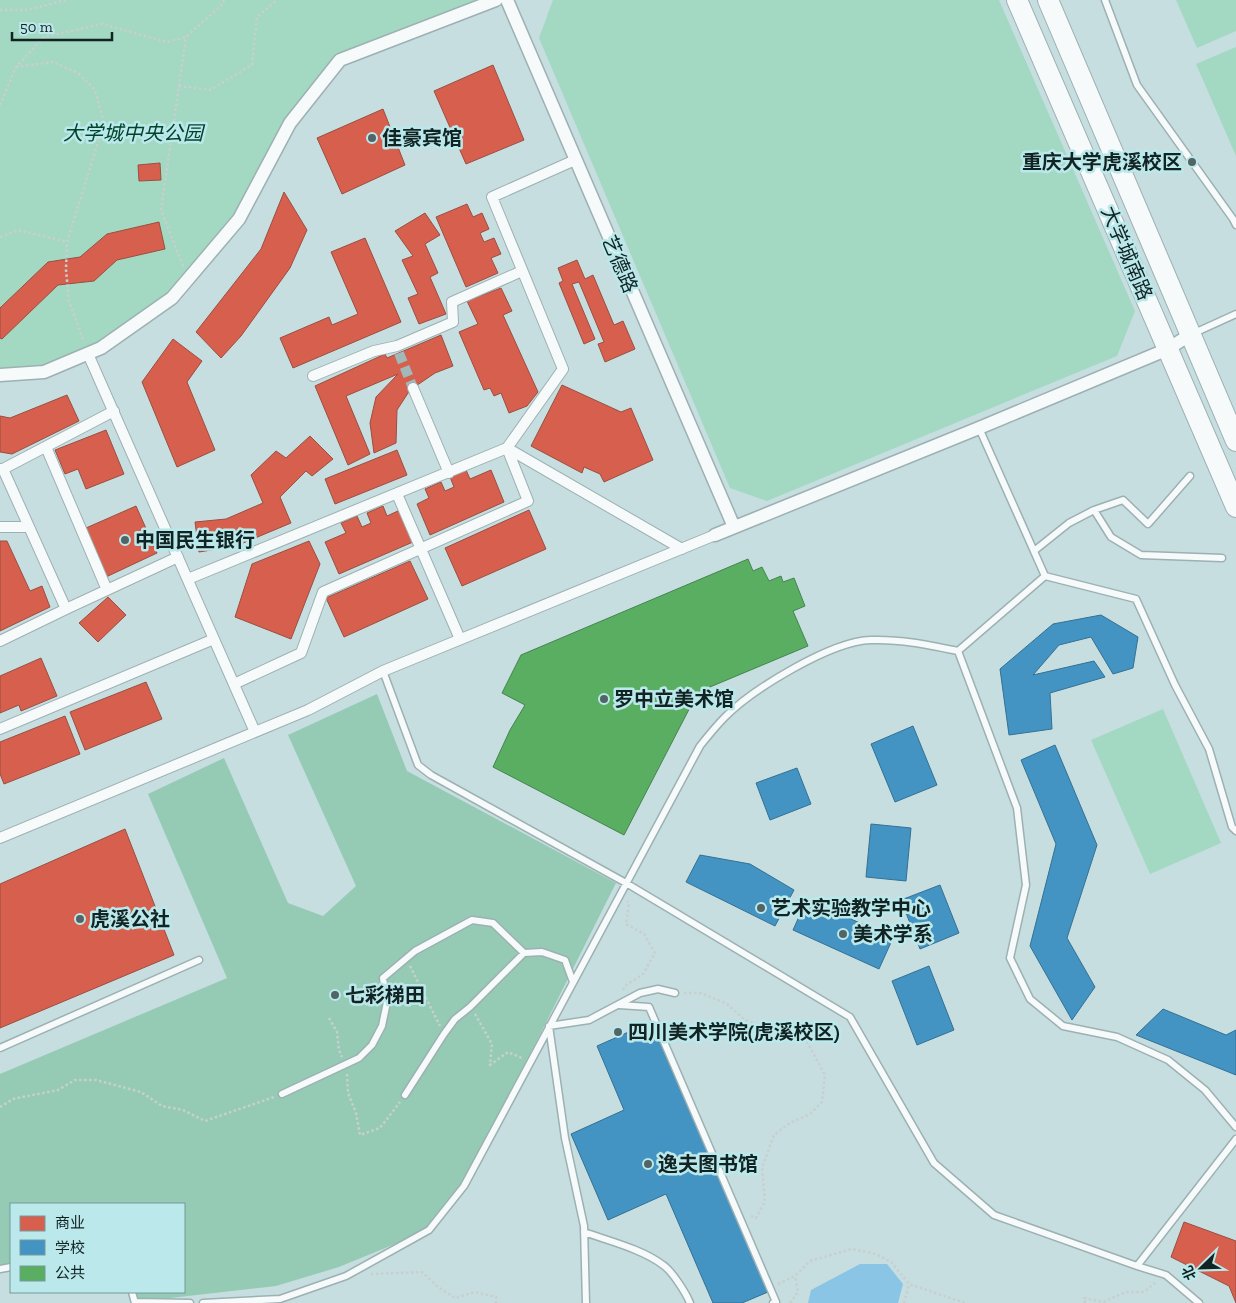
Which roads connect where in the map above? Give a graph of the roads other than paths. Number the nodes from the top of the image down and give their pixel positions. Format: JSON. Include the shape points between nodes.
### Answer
{"nodes":[{"id":1,"x":496,"y":0,"type":"edge"},
{"id":2,"x":507,"y":0,"type":"edge"},
{"id":3,"x":1018,"y":0,"type":"edge"},
{"id":4,"x":1048,"y":0,"type":"edge"},
{"id":5,"x":1105,"y":0,"type":"edge"},
{"id":6,"x":575,"y":160,"type":"junction"},
{"id":7,"x":1236,"y":225,"type":"edge"},
{"id":8,"x":522,"y":271,"type":"junction"},
{"id":9,"x":1236,"y":314,"type":"edge"},
{"id":10,"x":1190,"y":334,"type":"junction"},
{"id":11,"x":1168,"y":349,"type":"junction"},
{"id":12,"x":88,"y":354,"type":"junction"},
{"id":13,"x":0,"y":375,"type":"edge"},
{"id":14,"x":313,"y":376,"type":"dead end"},
{"id":15,"x":413,"y":388,"type":"tunnel mouth"},
{"id":16,"x":114,"y":411,"type":"junction"},
{"id":17,"x":979,"y":428,"type":"junction"},
{"id":18,"x":1236,"y":441,"type":"edge"},
{"id":19,"x":46,"y":447,"type":"junction"},
{"id":20,"x":507,"y":448,"type":"junction"},
{"id":21,"x":1,"y":469,"type":"edge"},
{"id":22,"x":449,"y":473,"type":"junction"},
{"id":23,"x":1190,"y":476,"type":"dead end"},
{"id":24,"x":397,"y":494,"type":"junction"},
{"id":25,"x":1236,"y":507,"type":"edge"},
{"id":26,"x":1094,"y":510,"type":"junction"},
{"id":27,"x":0,"y":527,"type":"edge"},
{"id":28,"x":29,"y":527,"type":"junction"},
{"id":29,"x":734,"y":527,"type":"junction"},
{"id":30,"x":715,"y":535,"type":"joint"},
{"id":31,"x":421,"y":547,"type":"junction"},
{"id":32,"x":682,"y":549,"type":"junction"},
{"id":33,"x":1034,"y":551,"type":"junction"},
{"id":34,"x":178,"y":557,"type":"junction"},
{"id":35,"x":1222,"y":558,"type":"dead end"},
{"id":36,"x":1045,"y":576,"type":"junction"},
{"id":37,"x":188,"y":579,"type":"junction"},
{"id":38,"x":107,"y":590,"type":"junction"},
{"id":39,"x":66,"y":609,"type":"junction"},
{"id":40,"x":214,"y":638,"type":"junction"},
{"id":41,"x":460,"y":640,"type":"junction"},
{"id":42,"x":0,"y":641,"type":"edge"},
{"id":43,"x":958,"y":651,"type":"junction"},
{"id":44,"x":383,"y":671,"type":"junction"},
{"id":45,"x":234,"y":684,"type":"junction"},
{"id":46,"x":0,"y":729,"type":"edge"},
{"id":47,"x":255,"y":732,"type":"junction"},
{"id":48,"x":1236,"y":831,"type":"edge"},
{"id":49,"x":0,"y":838,"type":"edge"},
{"id":50,"x":626,"y":883,"type":"junction"},
{"id":51,"x":524,"y":953,"type":"junction"},
{"id":52,"x":199,"y":960,"type":"dead end"},
{"id":53,"x":573,"y":982,"type":"junction"},
{"id":54,"x":675,"y":994,"type":"road end"},
{"id":55,"x":618,"y":1005,"type":"junction"},
{"id":56,"x":549,"y":1026,"type":"junction"},
{"id":57,"x":0,"y":1048,"type":"edge"},
{"id":58,"x":282,"y":1094,"type":"road end"},
{"id":59,"x":406,"y":1095,"type":"road end"},
{"id":60,"x":1236,"y":1127,"type":"edge"},
{"id":61,"x":1236,"y":1139,"type":"edge"},
{"id":62,"x":584,"y":1232,"type":"junction"},
{"id":63,"x":1137,"y":1266,"type":"junction"},
{"id":64,"x":135,"y":1303,"type":"edge"},
{"id":65,"x":190,"y":1303,"type":"edge"},
{"id":66,"x":203,"y":1303,"type":"edge"},
{"id":67,"x":586,"y":1303,"type":"edge"},
{"id":68,"x":690,"y":1303,"type":"edge"},
{"id":69,"x":772,"y":1303,"type":"edge"},
{"id":70,"x":1199,"y":1303,"type":"edge"}],
"edges":[{"from":1,"to":12,"type":"street","via":[[340,60],[290,123],[239,219],[172,298]]},
{"from":2,"to":6,"type":"street","name":"艺德路"},
{"from":3,"to":11,"type":"main road","name":"大学城南路"},
{"from":4,"to":10,"type":"main road","name":"大学城南路"},
{"from":5,"to":7,"type":"lane","via":[[1137,85]]},
{"from":6,"to":8,"type":"street","via":[[492,197]]},
{"from":6,"to":29,"type":"street","name":"艺德路"},
{"from":8,"to":14,"type":"street","via":[[452,302],[453,322],[398,350],[374,351]]},
{"from":8,"to":20,"type":"street","via":[[563,369]]},
{"from":9,"to":10,"type":"lane"},
{"from":10,"to":11,"type":"street"},
{"from":10,"to":18,"type":"main road","name":"大学城南路"},
{"from":11,"to":17,"type":"street"},
{"from":11,"to":25,"type":"main road","name":"大学城南路"},
{"from":12,"to":13,"type":"street","via":[[44,372]]},
{"from":12,"to":16,"type":"street"},
{"from":15,"to":22,"type":"street"},
{"from":16,"to":19,"type":"street"},
{"from":16,"to":34,"type":"street"},
{"from":17,"to":29,"type":"street"},
{"from":17,"to":33,"type":"lane"},
{"from":19,"to":21,"type":"street"},
{"from":19,"to":38,"type":"street"},
{"from":20,"to":22,"type":"street"},
{"from":20,"to":31,"type":"street","via":[[528,500]]},
{"from":20,"to":32,"type":"street"},
{"from":21,"to":28,"type":"street"},
{"from":22,"to":24,"type":"street"},
{"from":23,"to":26,"type":"lane","via":[[1148,524],[1123,500]]},
{"from":24,"to":31,"type":"street"},
{"from":24,"to":37,"type":"street"},
{"from":26,"to":33,"type":"lane","via":[[1068,523]]},
{"from":26,"to":35,"type":"lane","via":[[1111,536],[1141,556]]},
{"from":27,"to":28,"type":"street"},
{"from":28,"to":39,"type":"street"},
{"from":29,"to":30,"type":"street"},
{"from":30,"to":32,"type":"street"},
{"from":31,"to":41,"type":"street"},
{"from":31,"to":45,"type":"street","via":[[322,592],[301,653]]},
{"from":32,"to":41,"type":"street"},
{"from":33,"to":36,"type":"lane"},
{"from":34,"to":37,"type":"street"},
{"from":34,"to":38,"type":"street"},
{"from":36,"to":43,"type":"lane"},
{"from":36,"to":48,"type":"lane","via":[[1136,599],[1174,685],[1209,749],[1232,827]]},
{"from":37,"to":40,"type":"street"},
{"from":38,"to":39,"type":"street"},
{"from":39,"to":42,"type":"street"},
{"from":40,"to":45,"type":"street"},
{"from":40,"to":46,"type":"street"},
{"from":41,"to":44,"type":"street"},
{"from":43,"to":50,"type":"lane","via":[[912,641],[870,640],[838,647],[790,670],[753,693],[724,717],[700,746]]},
{"from":43,"to":60,"type":"lane","via":[[1017,808],[1026,885],[1010,958],[1030,998],[1063,1026],[1117,1037],[1168,1060],[1205,1090]]},
{"from":44,"to":47,"type":"street","via":[[308,710]]},
{"from":44,"to":50,"type":"lane","via":[[418,765]]},
{"from":45,"to":47,"type":"street"},
{"from":47,"to":49,"type":"street"},
{"from":50,"to":53,"type":"lane"},
{"from":50,"to":63,"type":"lane","via":[[850,1017],[934,1164],[994,1215]]},
{"from":51,"to":53,"type":"lane","via":[[542,952],[565,960]]},
{"from":51,"to":58,"type":"lane","via":[[494,923],[472,920],[415,951],[383,978],[386,1002],[382,1026],[372,1045],[358,1058]]},
{"from":51,"to":59,"type":"lane","via":[[455,1019]]},
{"from":52,"to":57,"type":"lane"},
{"from":53,"to":56,"type":"lane"},
{"from":54,"to":55,"type":"lane","via":[[658,989],[640,993]]},
{"from":55,"to":56,"type":"lane","via":[[589,1020]]},
{"from":55,"to":69,"type":"lane","via":[[649,1007],[776,1302]]},
{"from":56,"to":62,"type":"lane","via":[[565,1138]]},
{"from":56,"to":66,"type":"lane","via":[[464,1186],[429,1230],[346,1276],[280,1299]]},
{"from":61,"to":63,"type":"lane"},
{"from":62,"to":67,"type":"lane"},
{"from":62,"to":68,"type":"lane","via":[[664,1265]]},
{"from":63,"to":70,"type":"lane","via":[[1166,1275]]},
{"from":64,"to":65,"type":"lane"}]}
